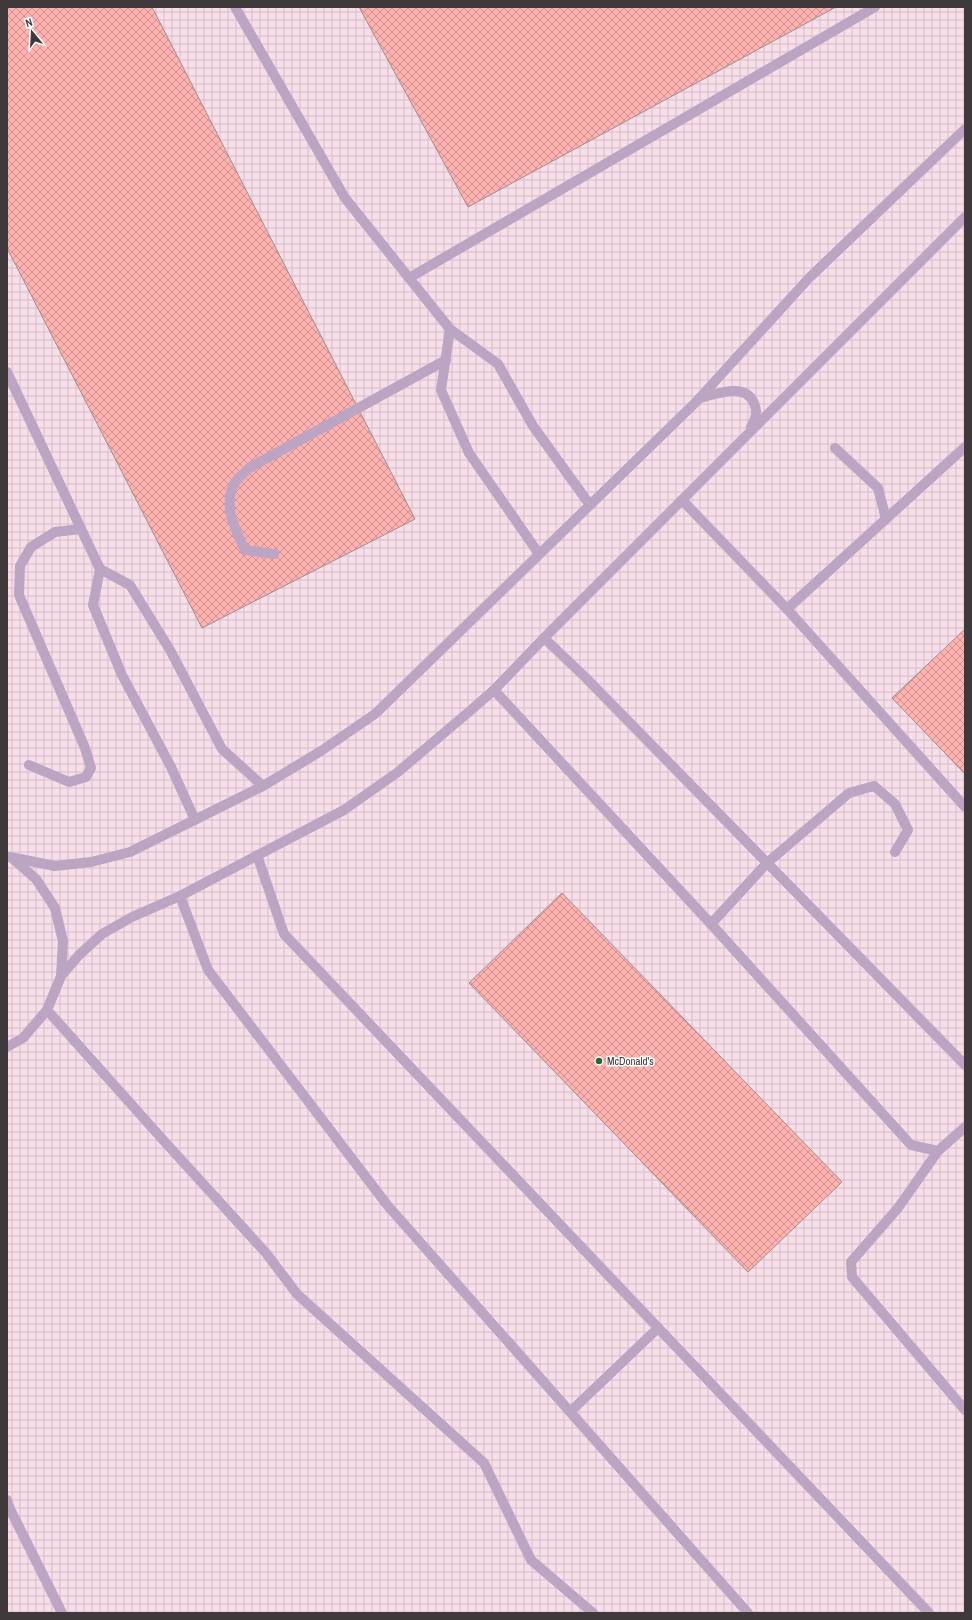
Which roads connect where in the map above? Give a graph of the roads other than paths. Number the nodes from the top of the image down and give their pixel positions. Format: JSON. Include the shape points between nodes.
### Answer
{"nodes":[{"id":1,"x":235,"y":7,"type":"edge"},
{"id":2,"x":875,"y":7,"type":"edge"},
{"id":3,"x":965,"y":129,"type":"edge"},
{"id":4,"x":965,"y":217,"type":"edge"},
{"id":5,"x":409,"y":278,"type":"junction"},
{"id":6,"x":450,"y":329,"type":"junction"},
{"id":7,"x":446,"y":360,"type":"junction"},
{"id":8,"x":7,"y":372,"type":"edge"},
{"id":9,"x":700,"y":398,"type":"junction"},
{"id":10,"x":743,"y":439,"type":"junction"},
{"id":11,"x":965,"y":446,"type":"edge"},
{"id":12,"x":835,"y":448,"type":"dead end"},
{"id":13,"x":682,"y":500,"type":"junction"},
{"id":14,"x":590,"y":505,"type":"junction"},
{"id":15,"x":886,"y":519,"type":"junction"},
{"id":16,"x":81,"y":529,"type":"junction"},
{"id":17,"x":274,"y":554,"type":"dead end"},
{"id":18,"x":539,"y":554,"type":"junction"},
{"id":19,"x":100,"y":569,"type":"junction"},
{"id":20,"x":787,"y":609,"type":"junction"},
{"id":21,"x":544,"y":638,"type":"junction"},
{"id":22,"x":494,"y":690,"type":"junction"},
{"id":23,"x":28,"y":765,"type":"dead end"},
{"id":24,"x":263,"y":786,"type":"junction"},
{"id":25,"x":965,"y":807,"type":"edge"},
{"id":26,"x":195,"y":820,"type":"junction"},
{"id":27,"x":895,"y":852,"type":"dead end"},
{"id":28,"x":8,"y":856,"type":"edge"},
{"id":29,"x":257,"y":856,"type":"junction"},
{"id":30,"x":767,"y":863,"type":"junction"},
{"id":31,"x":180,"y":896,"type":"junction"},
{"id":32,"x":711,"y":924,"type":"junction"},
{"id":33,"x":61,"y":976,"type":"junction"},
{"id":34,"x":47,"y":1010,"type":"junction"},
{"id":35,"x":7,"y":1047,"type":"edge"},
{"id":36,"x":965,"y":1065,"type":"edge"},
{"id":37,"x":965,"y":1127,"type":"edge"},
{"id":38,"x":938,"y":1150,"type":"junction"},
{"id":39,"x":658,"y":1328,"type":"junction"},
{"id":40,"x":965,"y":1410,"type":"edge"},
{"id":41,"x":571,"y":1411,"type":"junction"},
{"id":42,"x":7,"y":1500,"type":"edge"},
{"id":43,"x":62,"y":1613,"type":"edge"},
{"id":44,"x":593,"y":1613,"type":"edge"},
{"id":45,"x":748,"y":1613,"type":"edge"},
{"id":46,"x":929,"y":1613,"type":"edge"}],
"edges":[{"from":1,"to":5,"type":"street","via":[[345,198]]},
{"from":2,"to":5,"type":"street"},
{"from":3,"to":9,"type":"street","via":[[809,278]]},
{"from":4,"to":10,"type":"street"},
{"from":5,"to":6,"type":"street"},
{"from":6,"to":7,"type":"street"},
{"from":6,"to":14,"type":"street","via":[[498,364],[533,426]]},
{"from":7,"to":17,"type":"street","via":[[249,468],[235,483],[229,501],[234,528],[245,550]]},
{"from":7,"to":18,"type":"street","via":[[441,390],[469,453]]},
{"from":8,"to":16,"type":"street"},
{"from":9,"to":10,"type":"street","via":[[735,391],[745,392],[752,397],[757,414]]},
{"from":9,"to":14,"type":"street"},
{"from":10,"to":13,"type":"street"},
{"from":11,"to":15,"type":"street"},
{"from":12,"to":15,"type":"street","via":[[878,488]]},
{"from":13,"to":20,"type":"street"},
{"from":13,"to":21,"type":"street"},
{"from":14,"to":18,"type":"street"},
{"from":15,"to":20,"type":"street"},
{"from":16,"to":19,"type":"street"},
{"from":16,"to":23,"type":"street","via":[[55,532],[31,547],[20,566],[20,594],[85,748],[91,768],[86,777],[69,782]]},
{"from":18,"to":24,"type":"street","via":[[375,714]]},
{"from":19,"to":24,"type":"street","via":[[130,585],[170,650],[222,749]]},
{"from":19,"to":26,"type":"street","via":[[93,605],[122,675],[171,767]]},
{"from":20,"to":25,"type":"street"},
{"from":21,"to":22,"type":"street"},
{"from":21,"to":30,"type":"street"},
{"from":22,"to":29,"type":"street","via":[[398,772],[344,810]]},
{"from":22,"to":32,"type":"street"},
{"from":24,"to":26,"type":"street"},
{"from":26,"to":28,"type":"street","via":[[130,852],[91,862],[55,866]]},
{"from":27,"to":30,"type":"street","via":[[908,830],[895,804],[874,786],[849,793]]},
{"from":28,"to":33,"type":"street","via":[[36,879],[55,908],[64,941]]},
{"from":29,"to":31,"type":"street"},
{"from":29,"to":39,"type":"street","via":[[284,934]]},
{"from":30,"to":32,"type":"street"},
{"from":30,"to":36,"type":"street"},
{"from":31,"to":33,"type":"street","via":[[132,917],[102,934]]},
{"from":31,"to":41,"type":"street","via":[[208,970],[388,1206]]},
{"from":32,"to":38,"type":"street","via":[[911,1145]]},
{"from":33,"to":34,"type":"street"},
{"from":34,"to":35,"type":"street","via":[[23,1038]]},
{"from":34,"to":44,"type":"street","via":[[266,1253],[298,1294],[484,1463],[531,1560]]},
{"from":37,"to":38,"type":"street"},
{"from":38,"to":40,"type":"street","via":[[898,1208],[851,1262],[852,1276]]},
{"from":39,"to":41,"type":"street"},
{"from":39,"to":46,"type":"street"},
{"from":41,"to":45,"type":"street"},
{"from":42,"to":43,"type":"street"}]}
